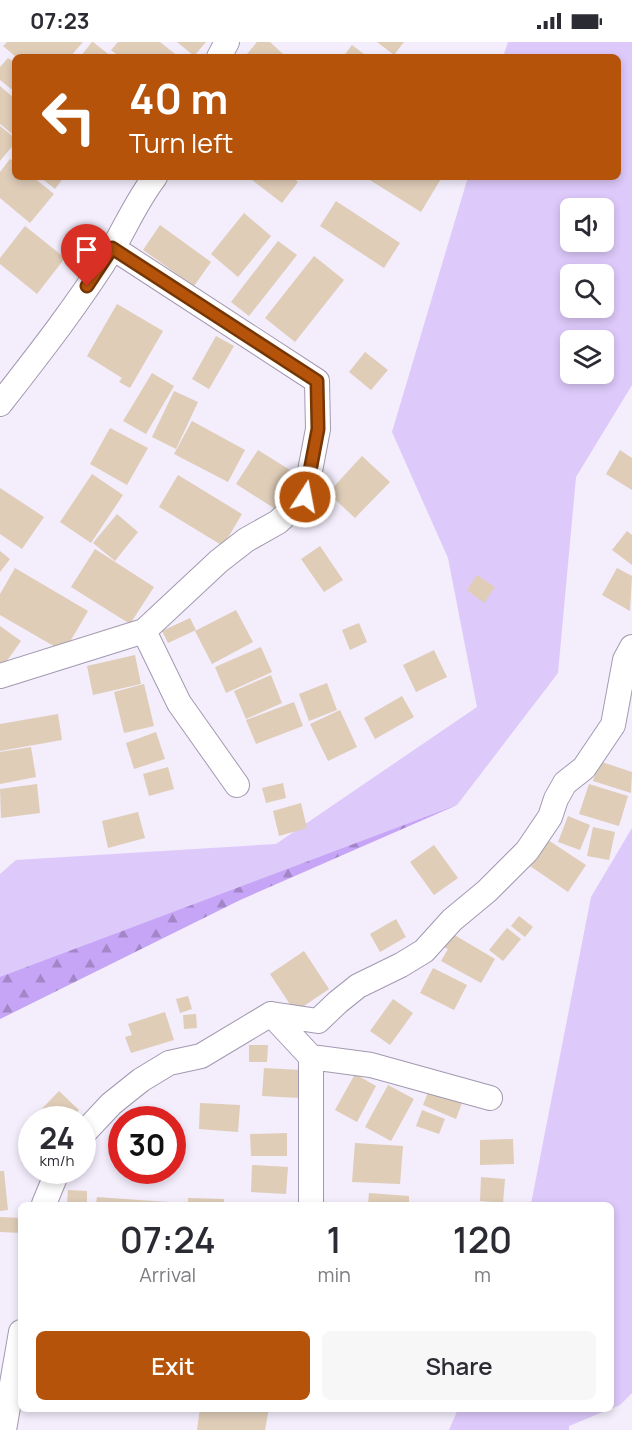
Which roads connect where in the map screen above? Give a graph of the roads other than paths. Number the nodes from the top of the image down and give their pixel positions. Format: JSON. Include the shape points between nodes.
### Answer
{"nodes":[{"id":1,"x":153,"y":180,"type":"edge"},
{"id":2,"x":112,"y":248,"type":"junction"},
{"id":3,"x":0,"y":404,"type":"edge"},
{"id":4,"x":144,"y":631,"type":"junction"},
{"id":5,"x":632,"y":647,"type":"edge"},
{"id":6,"x":0,"y":676,"type":"edge"},
{"id":7,"x":237,"y":785,"type":"dead end"},
{"id":8,"x":271,"y":1014,"type":"junction"},
{"id":9,"x":311,"y":1057,"type":"junction"},
{"id":10,"x":490,"y":1098,"type":"dead end"},
{"id":11,"x":96,"y":1120,"type":"edge"},
{"id":12,"x":52,"y":1184,"type":"edge"},
{"id":13,"x":45,"y":1202,"type":"edge"},
{"id":14,"x":311,"y":1202,"type":"edge"},
{"id":15,"x":18,"y":1349,"type":"edge"},
{"id":16,"x":4,"y":1430,"type":"edge"}],
"edges":[{"from":1,"to":2,"type":"street"},
{"from":2,"to":3,"type":"street","via":[[48,343]]},
{"from":2,"to":4,"type":"street","via":[[317,381],[318,429],[305,497],[278,522],[219,561]]},
{"from":4,"to":6,"type":"street"},
{"from":4,"to":7,"type":"street","via":[[179,704]]},
{"from":5,"to":8,"type":"street","via":[[625,660],[614,725],[584,768],[565,783],[550,817],[527,851],[424,951],[358,986],[318,1021]]},
{"from":8,"to":9,"type":"street"},
{"from":8,"to":11,"type":"street","via":[[201,1056],[169,1063],[141,1080]]},
{"from":9,"to":10,"type":"street","via":[[371,1065]]},
{"from":9,"to":14,"type":"street"},
{"from":12,"to":13,"type":"street"},
{"from":15,"to":16,"type":"street"}]}
